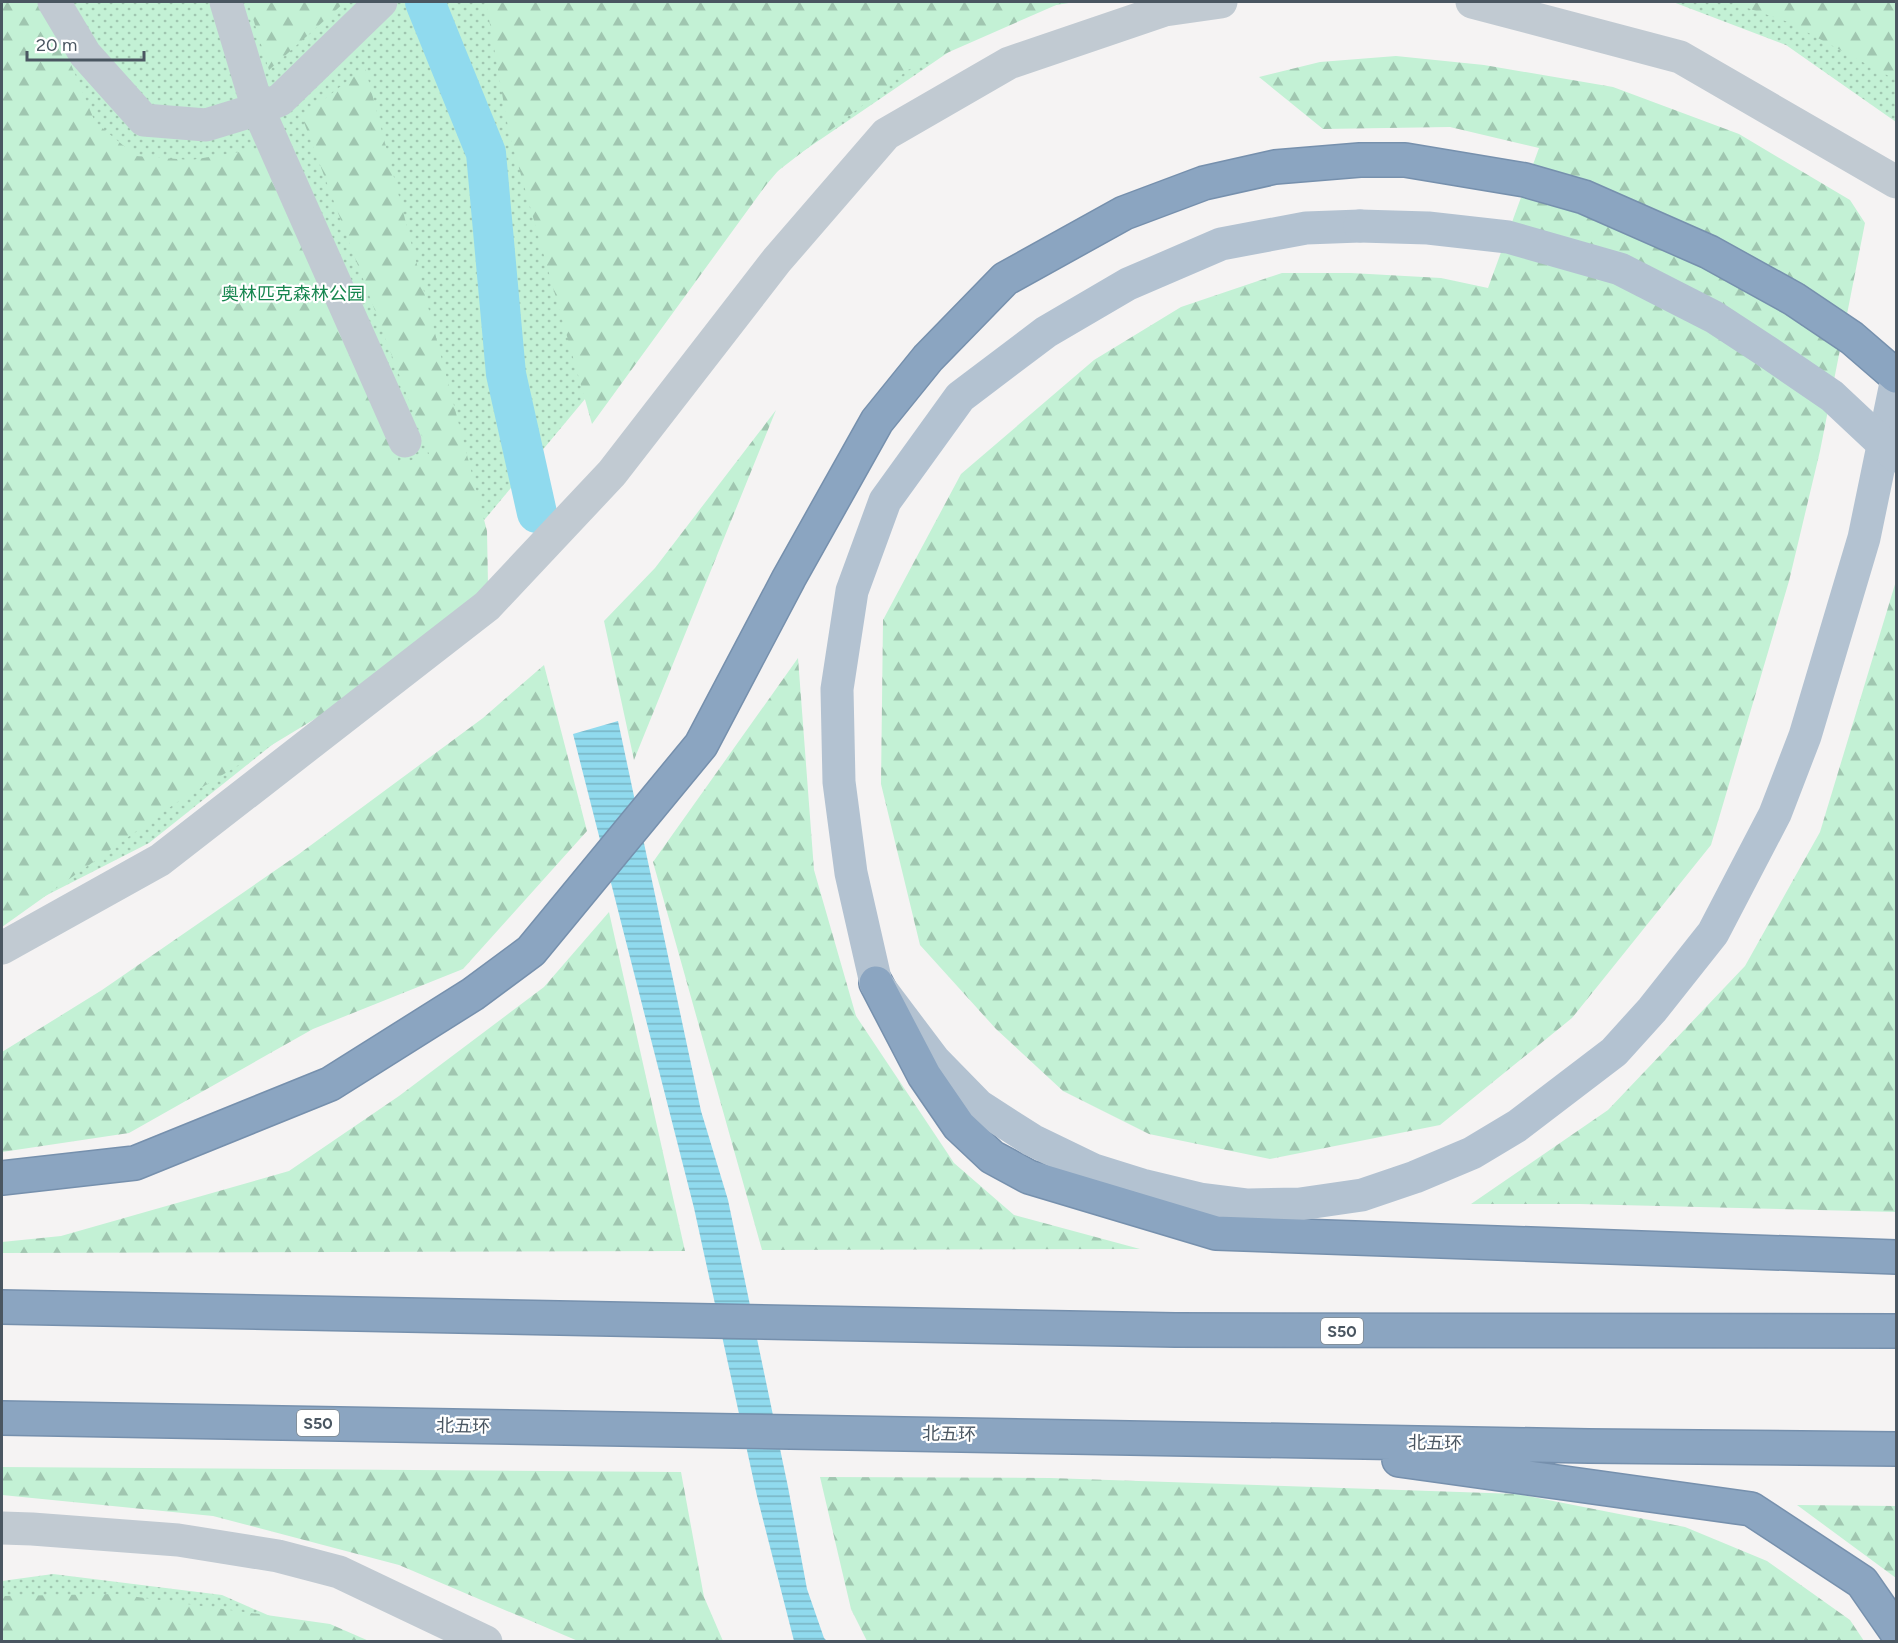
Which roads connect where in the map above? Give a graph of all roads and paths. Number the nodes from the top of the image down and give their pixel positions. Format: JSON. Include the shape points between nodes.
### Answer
{"nodes":[{"id":1,"x":54,"y":2,"type":"edge"},
{"id":2,"x":226,"y":2,"type":"edge"},
{"id":3,"x":381,"y":2,"type":"edge"},
{"id":4,"x":1221,"y":2,"type":"edge"},
{"id":5,"x":1472,"y":2,"type":"edge"},
{"id":6,"x":269,"y":105,"type":"junction"},
{"id":7,"x":1896,"y":182,"type":"edge"},
{"id":8,"x":1896,"y":376,"type":"edge"},
{"id":9,"x":1896,"y":383,"type":"edge"},
{"id":10,"x":405,"y":441,"type":"dead end"},
{"id":11,"x":1896,"y":456,"type":"edge"},
{"id":12,"x":2,"y":948,"type":"edge"},
{"id":13,"x":876,"y":983,"type":"junction"},
{"id":14,"x":2,"y":1178,"type":"edge"},
{"id":15,"x":1896,"y":1257,"type":"edge"},
{"id":16,"x":2,"y":1307,"type":"edge"},
{"id":17,"x":1896,"y":1331,"type":"edge"},
{"id":18,"x":2,"y":1418,"type":"edge"},
{"id":19,"x":1252,"y":1439,"type":"junction"},
{"id":20,"x":1896,"y":1449,"type":"edge"},
{"id":21,"x":2,"y":1528,"type":"edge"},
{"id":22,"x":1896,"y":1631,"type":"edge"},
{"id":23,"x":486,"y":1641,"type":"edge"}],
"edges":[{"from":1,"to":6,"type":"street","via":[[85,54],[144,120],[206,125]]},
{"from":2,"to":6,"type":"street"},
{"from":3,"to":6,"type":"street"},
{"from":4,"to":12,"type":"street","via":[[1165,10],[1009,63],[886,134],[777,260],[612,473],[487,606],[160,860]]},
{"from":5,"to":7,"type":"street","via":[[1680,57]]},
{"from":6,"to":10,"type":"street"},
{"from":8,"to":14,"type":"highway","via":[[1852,338],[1794,299],[1709,252],[1584,197],[1525,180],[1406,159],[1359,159],[1275,167],[1204,183],[1124,213],[1005,279],[928,358],[877,421],[701,745],[531,951],[473,994],[330,1084],[135,1163]]},
{"from":9,"to":13,"type":"main road","via":[[1864,538],[1805,736],[1775,814],[1713,933],[1614,1052],[1534,1114],[1472,1153],[1362,1195],[1300,1204],[1229,1203],[1142,1185],[1083,1165],[1032,1140],[979,1106],[934,1060]]},
{"from":11,"to":13,"type":"main road","bridge":true,"via":[[1832,396],[1714,318],[1620,269],[1508,237],[1428,228],[1306,228],[1221,244],[1128,284],[1046,332],[960,397],[885,501],[852,591],[837,689],[839,782],[851,873]]},
{"from":13,"to":15,"type":"highway","via":[[924,1075],[959,1126],[992,1157],[1029,1177],[1216,1233]]},
{"from":16,"to":17,"type":"highway","number":"S50","via":[[1174,1330]]},
{"from":18,"to":19,"type":"highway","name":"北五环","number":"S50"},
{"from":19,"to":20,"type":"highway","name":"北五环","number":"S50"},
{"from":19,"to":22,"type":"highway","via":[[1751,1509],[1862,1582]]},
{"from":21,"to":23,"type":"street","via":[[178,1540],[278,1556],[339,1572]]}]}
